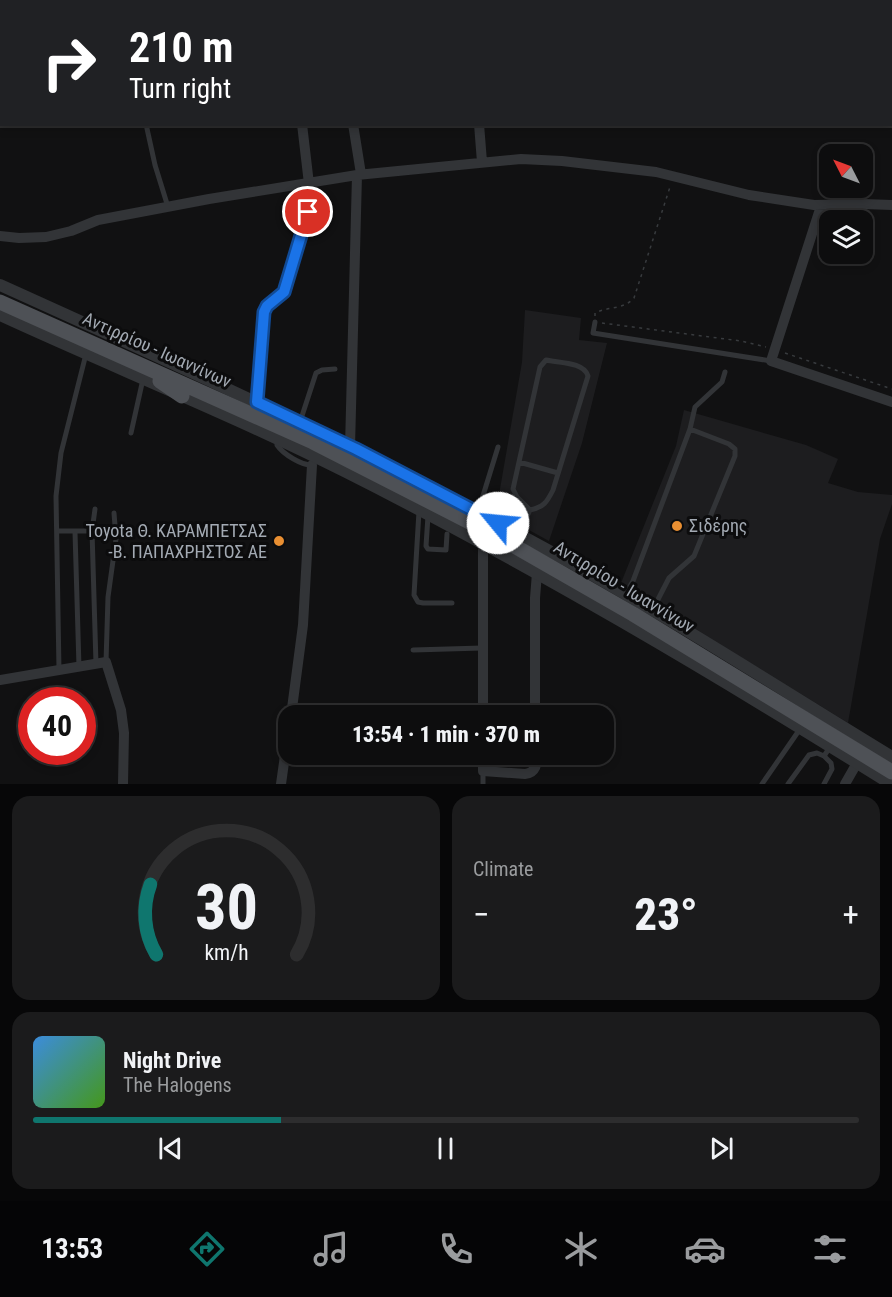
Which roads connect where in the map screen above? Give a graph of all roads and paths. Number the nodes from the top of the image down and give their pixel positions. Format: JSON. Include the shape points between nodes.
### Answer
{"nodes":[{"id":1,"x":146,"y":126,"type":"edge"},
{"id":2,"x":302,"y":126,"type":"edge"},
{"id":3,"x":353,"y":126,"type":"edge"},
{"id":4,"x":479,"y":126,"type":"edge"},
{"id":5,"x":482,"y":162,"type":"junction"},
{"id":6,"x":359,"y":174,"type":"junction"},
{"id":7,"x":673,"y":176,"type":"junction"},
{"id":8,"x":309,"y":184,"type":"junction"},
{"id":9,"x":892,"y":205,"type":"edge"},
{"id":10,"x":821,"y":206,"type":"junction"},
{"id":11,"x":168,"y":207,"type":"junction"},
{"id":12,"x":308,"y":212,"type":"dead end"},
{"id":13,"x":0,"y":236,"type":"edge"},
{"id":14,"x":0,"y":285,"type":"edge"},
{"id":15,"x":0,"y":295,"type":"edge"},
{"id":16,"x":4,"y":308,"type":"edge"},
{"id":17,"x":595,"y":322,"type":"junction"},
{"id":18,"x":774,"y":350,"type":"junction"},
{"id":19,"x":86,"y":354,"type":"junction"},
{"id":20,"x":130,"y":360,"type":"junction"},
{"id":21,"x":771,"y":361,"type":"junction"},
{"id":22,"x":335,"y":369,"type":"dead end"},
{"id":23,"x":724,"y":372,"type":"dead end"},
{"id":24,"x":143,"y":380,"type":"junction"},
{"id":25,"x":892,"y":389,"type":"edge"},
{"id":26,"x":182,"y":396,"type":"junction"},
{"id":27,"x":257,"y":402,"type":"junction"},
{"id":28,"x":892,"y":402,"type":"edge"},
{"id":29,"x":300,"y":422,"type":"junction"},
{"id":30,"x":690,"y":429,"type":"junction"},
{"id":31,"x":131,"y":433,"type":"dead end"},
{"id":32,"x":350,"y":447,"type":"junction"},
{"id":33,"x":498,"y":447,"type":"dead end"},
{"id":34,"x":315,"y":462,"type":"junction"},
{"id":35,"x":519,"y":462,"type":"junction"},
{"id":36,"x":558,"y":473,"type":"junction"},
{"id":37,"x":95,"y":509,"type":"dead end"},
{"id":38,"x":530,"y":510,"type":"junction"},
{"id":39,"x":423,"y":512,"type":"junction"},
{"id":40,"x":478,"y":512,"type":"junction"},
{"id":41,"x":114,"y":513,"type":"dead end"},
{"id":42,"x":57,"y":531,"type":"junction"},
{"id":43,"x":92,"y":531,"type":"junction"},
{"id":44,"x":75,"y":532,"type":"junction"},
{"id":45,"x":447,"y":534,"type":"dead end"},
{"id":46,"x":519,"y":534,"type":"junction"},
{"id":47,"x":483,"y":543,"type":"junction"},
{"id":48,"x":537,"y":573,"type":"junction"},
{"id":49,"x":625,"y":595,"type":"junction"},
{"id":50,"x":452,"y":603,"type":"dead end"},
{"id":51,"x":652,"y":611,"type":"junction"},
{"id":52,"x":482,"y":648,"type":"junction"},
{"id":53,"x":413,"y":650,"type":"dead end"},
{"id":54,"x":101,"y":663,"type":"junction"},
{"id":55,"x":79,"y":667,"type":"junction"},
{"id":56,"x":59,"y":670,"type":"junction"},
{"id":57,"x":0,"y":680,"type":"edge"},
{"id":58,"x":292,"y":705,"type":"edge"},
{"id":59,"x":483,"y":705,"type":"edge"},
{"id":60,"x":535,"y":705,"type":"edge"},
{"id":61,"x":800,"y":729,"type":"junction"},
{"id":62,"x":827,"y":751,"type":"junction"},
{"id":63,"x":892,"y":757,"type":"edge"},
{"id":64,"x":857,"y":763,"type":"junction"},
{"id":65,"x":283,"y":765,"type":"edge"},
{"id":66,"x":483,"y":765,"type":"edge"},
{"id":67,"x":536,"y":765,"type":"edge"},
{"id":68,"x":483,"y":771,"type":"junction"},
{"id":69,"x":892,"y":772,"type":"edge"},
{"id":70,"x":123,"y":784,"type":"edge"},
{"id":71,"x":280,"y":784,"type":"edge"},
{"id":72,"x":483,"y":784,"type":"edge"},
{"id":73,"x":762,"y":784,"type":"edge"},
{"id":74,"x":788,"y":784,"type":"edge"},
{"id":75,"x":824,"y":784,"type":"edge"},
{"id":76,"x":845,"y":784,"type":"edge"},
{"id":77,"x":891,"y":784,"type":"edge"}],
"edges":[{"from":1,"to":11,"type":"lane"},
{"from":2,"to":8,"type":"street"},
{"from":3,"to":6,"type":"street"},
{"from":4,"to":5,"type":"street"},
{"from":5,"to":6,"type":"street"},
{"from":5,"to":7,"type":"street","via":[[562,161]]},
{"from":6,"to":8,"type":"street"},
{"from":6,"to":32,"type":"street"},
{"from":7,"to":10,"type":"street","via":[[748,195]]},
{"from":7,"to":17,"type":"path","via":[[634,298],[628,305],[595,313]]},
{"from":8,"to":11,"type":"street"},
{"from":9,"to":10,"type":"street"},
{"from":10,"to":18,"type":"street"},
{"from":11,"to":13,"type":"street","via":[[98,220],[46,237]]},
{"from":12,"to":27,"type":"lane","via":[[284,292],[264,312]]},
{"from":14,"to":27,"type":"street"},
{"from":15,"to":16,"type":"main road"},
{"from":16,"to":19,"type":"street"},
{"from":16,"to":20,"type":"main road","name":"Αντιρρίου - Ιωαννίνων"},
{"from":17,"to":18,"type":"path","via":[[741,341]]},
{"from":17,"to":21,"type":"lane","via":[[593,333]]},
{"from":18,"to":21,"type":"street"},
{"from":18,"to":25,"type":"path"},
{"from":19,"to":24,"type":"street"},
{"from":19,"to":42,"type":"lane","via":[[61,453]]},
{"from":20,"to":26,"type":"main road"},
{"from":20,"to":69,"type":"main road","name":"Αντιρρίου - Ιωαννίνων","via":[[313,442],[530,554]]},
{"from":21,"to":28,"type":"street"},
{"from":22,"to":29,"type":"lane","via":[[316,373]]},
{"from":23,"to":30,"type":"lane","via":[[722,382],[695,406]]},
{"from":24,"to":26,"type":"street"},
{"from":24,"to":31,"type":"lane"},
{"from":26,"to":34,"type":"street","via":[[278,439]]},
{"from":27,"to":29,"type":"street"},
{"from":29,"to":32,"type":"street"},
{"from":30,"to":49,"type":"lane"},
{"from":30,"to":51,"type":"lane","via":[[729,444],[735,449],[735,456],[694,556],[669,578]]},
{"from":32,"to":40,"type":"street"},
{"from":33,"to":40,"type":"lane"},
{"from":34,"to":39,"type":"street"},
{"from":34,"to":58,"type":"street","via":[[303,625]]},
{"from":35,"to":36,"type":"lane"},
{"from":35,"to":36,"type":"lane","via":[[540,367],[546,360],[582,367],[588,376]]},
{"from":35,"to":38,"type":"lane","via":[[514,493]]},
{"from":36,"to":38,"type":"lane","via":[[546,504]]},
{"from":37,"to":43,"type":"lane"},
{"from":38,"to":46,"type":"lane"},
{"from":39,"to":45,"type":"lane","via":[[427,548],[445,551]]},
{"from":39,"to":47,"type":"street"},
{"from":39,"to":50,"type":"lane","via":[[414,595],[418,602]]},
{"from":40,"to":46,"type":"street"},
{"from":41,"to":54,"type":"lane","via":[[116,539]]},
{"from":42,"to":44,"type":"lane"},
{"from":42,"to":56,"type":"lane"},
{"from":43,"to":44,"type":"lane"},
{"from":43,"to":54,"type":"lane"},
{"from":44,"to":55,"type":"lane"},
{"from":46,"to":49,"type":"street"},
{"from":47,"to":48,"type":"street"},
{"from":47,"to":52,"type":"street"},
{"from":48,"to":60,"type":"street"},
{"from":48,"to":61,"type":"street"},
{"from":49,"to":51,"type":"street"},
{"from":51,"to":63,"type":"street"},
{"from":52,"to":53,"type":"lane"},
{"from":52,"to":59,"type":"street"},
{"from":54,"to":55,"type":"street"},
{"from":54,"to":70,"type":"street","via":[[121,710]]},
{"from":55,"to":56,"type":"street"},
{"from":56,"to":57,"type":"street"},
{"from":61,"to":62,"type":"street"},
{"from":61,"to":73,"type":"lane"},
{"from":62,"to":64,"type":"street"},
{"from":62,"to":74,"type":"lane","via":[[809,755]]},
{"from":62,"to":75,"type":"lane","via":[[832,769]]},
{"from":64,"to":76,"type":"street"},
{"from":64,"to":77,"type":"street"},
{"from":65,"to":71,"type":"street"},
{"from":66,"to":68,"type":"street"},
{"from":67,"to":68,"type":"street","via":[[531,773]]},
{"from":68,"to":72,"type":"lane"}]}
